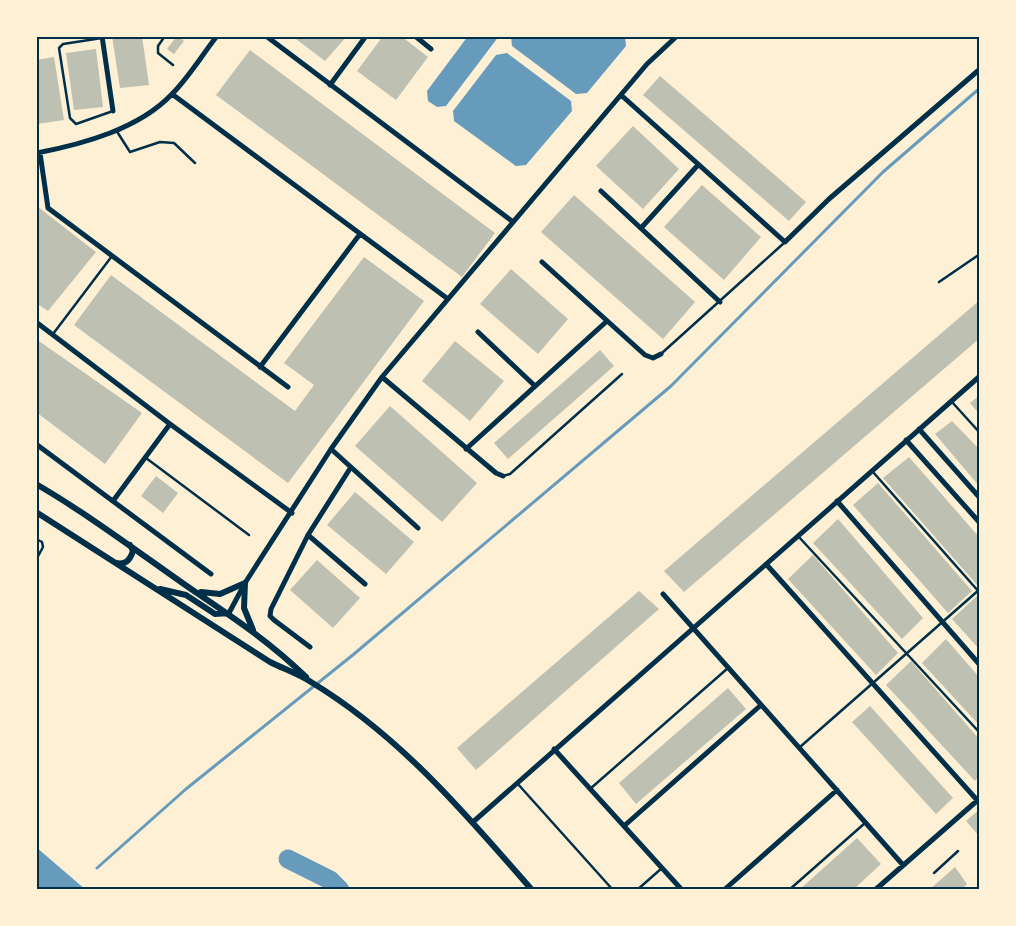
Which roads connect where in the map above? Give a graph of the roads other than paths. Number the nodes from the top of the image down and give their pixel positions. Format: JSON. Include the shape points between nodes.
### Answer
{"nodes":[{"id":1,"x":165,"y":36,"type":"edge"},
{"id":2,"x":217,"y":36,"type":"edge"},
{"id":3,"x":266,"y":36,"type":"edge"},
{"id":4,"x":366,"y":36,"type":"edge"},
{"id":5,"x":415,"y":36,"type":"edge"},
{"id":6,"x":677,"y":36,"type":"edge"},
{"id":7,"x":102,"y":37,"type":"edge"},
{"id":8,"x":431,"y":49,"type":"dead end"},
{"id":9,"x":173,"y":65,"type":"dead end"},
{"id":10,"x":980,"y":69,"type":"edge"},
{"id":11,"x":330,"y":84,"type":"junction"},
{"id":12,"x":172,"y":94,"type":"junction"},
{"id":13,"x":621,"y":95,"type":"junction"},
{"id":14,"x":113,"y":111,"type":"joint"},
{"id":15,"x":116,"y":130,"type":"junction"},
{"id":16,"x":38,"y":153,"type":"edge"},
{"id":17,"x":195,"y":163,"type":"dead end"},
{"id":18,"x":698,"y":165,"type":"junction"},
{"id":19,"x":601,"y":191,"type":"dead end"},
{"id":20,"x":513,"y":222,"type":"junction"},
{"id":21,"x":642,"y":227,"type":"junction"},
{"id":22,"x":360,"y":234,"type":"junction"},
{"id":23,"x":785,"y":242,"type":"junction"},
{"id":24,"x":980,"y":254,"type":"edge"},
{"id":25,"x":112,"y":256,"type":"junction"},
{"id":26,"x":542,"y":262,"type":"dead end"},
{"id":27,"x":939,"y":282,"type":"dead end"},
{"id":28,"x":448,"y":299,"type":"junction"},
{"id":29,"x":720,"y":302,"type":"junction"},
{"id":30,"x":608,"y":321,"type":"junction"},
{"id":31,"x":36,"y":322,"type":"edge"},
{"id":32,"x":478,"y":332,"type":"dead end"},
{"id":33,"x":53,"y":334,"type":"junction"},
{"id":34,"x":661,"y":354,"type":"joint"},
{"id":35,"x":260,"y":367,"type":"junction"},
{"id":36,"x":622,"y":374,"type":"dead end"},
{"id":37,"x":980,"y":376,"type":"edge"},
{"id":38,"x":382,"y":377,"type":"junction"},
{"id":39,"x":535,"y":386,"type":"junction"},
{"id":40,"x":288,"y":388,"type":"dead end"},
{"id":41,"x":952,"y":401,"type":"junction"},
{"id":42,"x":170,"y":424,"type":"junction"},
{"id":43,"x":919,"y":429,"type":"junction"},
{"id":44,"x":980,"y":433,"type":"edge"},
{"id":45,"x":906,"y":440,"type":"junction"},
{"id":46,"x":36,"y":444,"type":"edge"},
{"id":47,"x":331,"y":449,"type":"junction"},
{"id":48,"x":466,"y":449,"type":"junction"},
{"id":49,"x":146,"y":458,"type":"junction"},
{"id":50,"x":351,"y":467,"type":"junction"},
{"id":51,"x":872,"y":471,"type":"junction"},
{"id":52,"x":504,"y":476,"type":"joint"},
{"id":53,"x":38,"y":484,"type":"edge"},
{"id":54,"x":980,"y":498,"type":"edge"},
{"id":55,"x":113,"y":501,"type":"junction"},
{"id":56,"x":837,"y":501,"type":"junction"},
{"id":57,"x":36,"y":512,"type":"edge"},
{"id":58,"x":292,"y":513,"type":"junction"},
{"id":59,"x":980,"y":524,"type":"edge"},
{"id":60,"x":418,"y":528,"type":"dead end"},
{"id":61,"x":249,"y":535,"type":"dead end"},
{"id":62,"x":308,"y":535,"type":"junction"},
{"id":63,"x":798,"y":535,"type":"junction"},
{"id":64,"x":36,"y":539,"type":"edge"},
{"id":65,"x":128,"y":543,"type":"junction"},
{"id":66,"x":36,"y":560,"type":"edge"},
{"id":67,"x":115,"y":562,"type":"junction"},
{"id":68,"x":766,"y":564,"type":"junction"},
{"id":69,"x":211,"y":574,"type":"dead end"},
{"id":70,"x":245,"y":583,"type":"junction"},
{"id":71,"x":365,"y":584,"type":"dead end"},
{"id":72,"x":157,"y":589,"type":"junction"},
{"id":73,"x":195,"y":591,"type":"junction"},
{"id":74,"x":979,"y":591,"type":"edge"},
{"id":75,"x":663,"y":594,"type":"dead end"},
{"id":76,"x":229,"y":613,"type":"junction"},
{"id":77,"x":942,"y":623,"type":"junction"},
{"id":78,"x":693,"y":628,"type":"junction"},
{"id":79,"x":253,"y":630,"type":"junction"},
{"id":80,"x":310,"y":648,"type":"dead end"},
{"id":81,"x":907,"y":653,"type":"junction"},
{"id":82,"x":980,"y":665,"type":"edge"},
{"id":83,"x":728,"y":668,"type":"junction"},
{"id":84,"x":311,"y":681,"type":"junction"},
{"id":85,"x":873,"y":683,"type":"junction"},
{"id":86,"x":761,"y":705,"type":"junction"},
{"id":87,"x":980,"y":734,"type":"edge"},
{"id":88,"x":799,"y":748,"type":"junction"},
{"id":89,"x":554,"y":749,"type":"junction"},
{"id":90,"x":517,"y":782,"type":"junction"},
{"id":91,"x":590,"y":789,"type":"junction"},
{"id":92,"x":837,"y":790,"type":"junction"},
{"id":93,"x":979,"y":799,"type":"edge"},
{"id":94,"x":473,"y":822,"type":"junction"},
{"id":95,"x":865,"y":823,"type":"junction"},
{"id":96,"x":624,"y":826,"type":"junction"},
{"id":97,"x":958,"y":851,"type":"dead end"},
{"id":98,"x":903,"y":866,"type":"junction"},
{"id":99,"x":662,"y":868,"type":"junction"},
{"id":100,"x":934,"y":873,"type":"dead end"},
{"id":101,"x":532,"y":890,"type":"edge"},
{"id":102,"x":613,"y":890,"type":"edge"},
{"id":103,"x":637,"y":890,"type":"edge"},
{"id":104,"x":682,"y":890,"type":"edge"},
{"id":105,"x":724,"y":890,"type":"edge"},
{"id":106,"x":789,"y":890,"type":"edge"},
{"id":107,"x":875,"y":890,"type":"edge"}],
"edges":[{"from":1,"to":9,"type":"lane","via":[[158,46],[158,54]]},
{"from":2,"to":12,"type":"street"},
{"from":3,"to":11,"type":"street"},
{"from":4,"to":11,"type":"street"},
{"from":5,"to":8,"type":"street"},
{"from":6,"to":13,"type":"street"},
{"from":7,"to":14,"type":"street"},
{"from":7,"to":14,"type":"lane","via":[[63,44],[59,48],[70,118],[76,124]]},
{"from":10,"to":23,"type":"street"},
{"from":11,"to":20,"type":"street"},
{"from":12,"to":15,"type":"street","via":[[145,115]]},
{"from":12,"to":22,"type":"street"},
{"from":13,"to":18,"type":"street"},
{"from":13,"to":20,"type":"street"},
{"from":15,"to":16,"type":"street"},
{"from":15,"to":17,"type":"lane","via":[[130,152],[160,142],[174,143]]},
{"from":16,"to":25,"type":"street","via":[[48,208]]},
{"from":18,"to":21,"type":"street"},
{"from":18,"to":23,"type":"street"},
{"from":19,"to":21,"type":"street"},
{"from":20,"to":28,"type":"street"},
{"from":21,"to":29,"type":"street"},
{"from":22,"to":28,"type":"street"},
{"from":22,"to":35,"type":"street"},
{"from":23,"to":29,"type":"lane"},
{"from":24,"to":27,"type":"lane"},
{"from":25,"to":33,"type":"lane"},
{"from":25,"to":35,"type":"street"},
{"from":26,"to":30,"type":"street"},
{"from":28,"to":38,"type":"street"},
{"from":29,"to":34,"type":"lane"},
{"from":30,"to":34,"type":"street","via":[[645,355],[653,358]]},
{"from":30,"to":39,"type":"street"},
{"from":31,"to":33,"type":"street"},
{"from":32,"to":39,"type":"street"},
{"from":33,"to":42,"type":"street"},
{"from":35,"to":40,"type":"street"},
{"from":36,"to":52,"type":"lane"},
{"from":37,"to":41,"type":"street"},
{"from":38,"to":47,"type":"street"},
{"from":38,"to":48,"type":"street"},
{"from":39,"to":48,"type":"street"},
{"from":41,"to":43,"type":"street"},
{"from":41,"to":44,"type":"lane"},
{"from":42,"to":49,"type":"street"},
{"from":42,"to":58,"type":"street"},
{"from":43,"to":45,"type":"street"},
{"from":43,"to":54,"type":"street"},
{"from":45,"to":51,"type":"street"},
{"from":45,"to":59,"type":"street"},
{"from":46,"to":55,"type":"street"},
{"from":47,"to":50,"type":"street"},
{"from":47,"to":58,"type":"street"},
{"from":48,"to":52,"type":"street","via":[[496,474]]},
{"from":49,"to":55,"type":"street"},
{"from":49,"to":61,"type":"lane"},
{"from":50,"to":60,"type":"street"},
{"from":50,"to":62,"type":"street"},
{"from":51,"to":56,"type":"street"},
{"from":51,"to":74,"type":"lane"},
{"from":53,"to":65,"type":"street"},
{"from":55,"to":69,"type":"street"},
{"from":56,"to":63,"type":"street"},
{"from":56,"to":77,"type":"street"},
{"from":57,"to":67,"type":"street"},
{"from":58,"to":70,"type":"street"},
{"from":62,"to":71,"type":"street"},
{"from":62,"to":80,"type":"street","via":[[270,616]]},
{"from":63,"to":68,"type":"street"},
{"from":63,"to":81,"type":"lane"},
{"from":64,"to":66,"type":"lane","via":[[42,542],[43,547]]},
{"from":65,"to":67,"type":"street","via":[[133,551],[129,561],[123,564]]},
{"from":65,"to":73,"type":"street"},
{"from":67,"to":72,"type":"street"},
{"from":68,"to":78,"type":"street"},
{"from":68,"to":85,"type":"street"},
{"from":70,"to":73,"type":"street","via":[[220,594]]},
{"from":70,"to":76,"type":"street"},
{"from":70,"to":79,"type":"street","via":[[244,608]]},
{"from":72,"to":76,"type":"street","via":[[186,595],[215,614]]},
{"from":72,"to":84,"type":"street","via":[[270,662]]},
{"from":73,"to":76,"type":"street"},
{"from":74,"to":77,"type":"lane"},
{"from":75,"to":78,"type":"street"},
{"from":76,"to":79,"type":"street"},
{"from":77,"to":81,"type":"lane"},
{"from":77,"to":82,"type":"street"},
{"from":78,"to":83,"type":"street"},
{"from":78,"to":89,"type":"street"},
{"from":79,"to":84,"type":"street"},
{"from":81,"to":85,"type":"lane"},
{"from":81,"to":87,"type":"lane"},
{"from":83,"to":86,"type":"street"},
{"from":83,"to":91,"type":"lane"},
{"from":84,"to":94,"type":"street","via":[[406,753]]},
{"from":85,"to":88,"type":"lane"},
{"from":85,"to":93,"type":"street"},
{"from":86,"to":88,"type":"street"},
{"from":86,"to":96,"type":"street"},
{"from":88,"to":92,"type":"street"},
{"from":89,"to":90,"type":"street"},
{"from":89,"to":91,"type":"street"},
{"from":90,"to":94,"type":"street"},
{"from":90,"to":102,"type":"lane"},
{"from":91,"to":96,"type":"street"},
{"from":92,"to":95,"type":"street"},
{"from":92,"to":105,"type":"street"},
{"from":93,"to":98,"type":"street"},
{"from":94,"to":101,"type":"street"},
{"from":95,"to":98,"type":"street"},
{"from":95,"to":106,"type":"lane"},
{"from":96,"to":99,"type":"street"},
{"from":97,"to":100,"type":"lane"},
{"from":98,"to":107,"type":"street"},
{"from":99,"to":103,"type":"lane"},
{"from":99,"to":104,"type":"street"}]}
